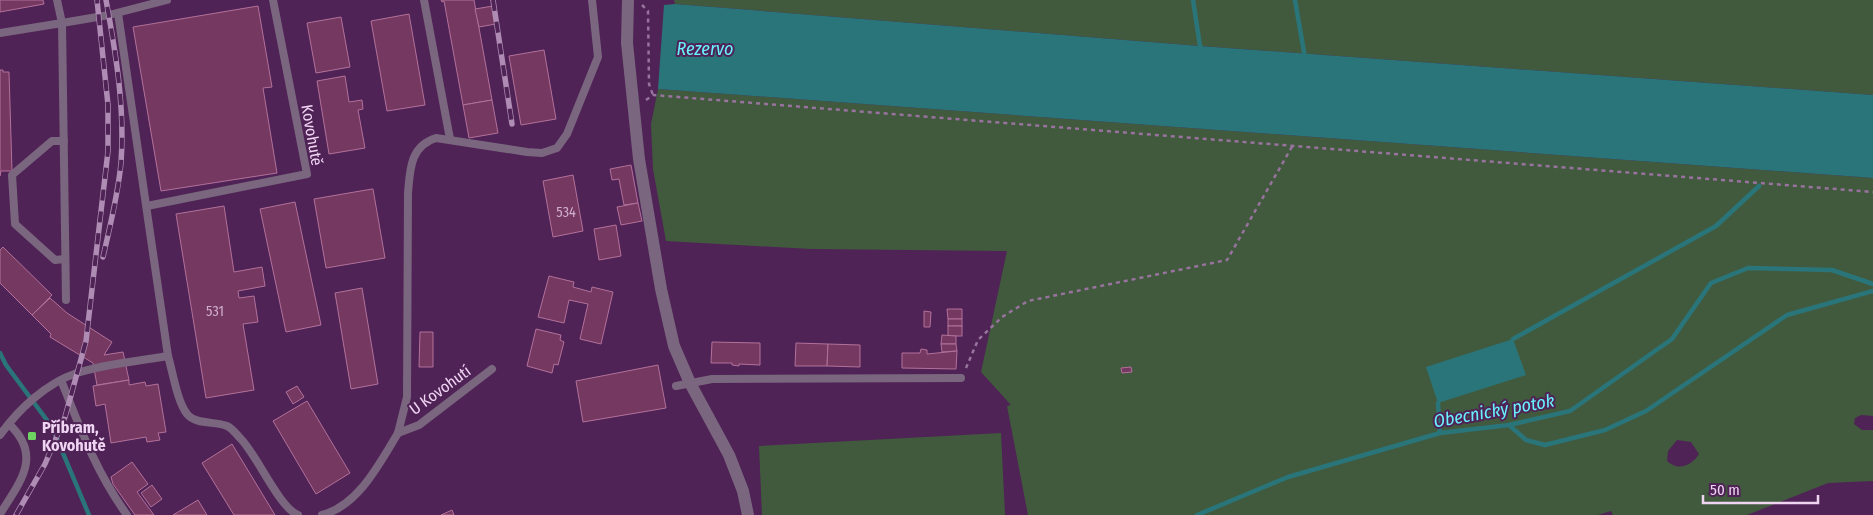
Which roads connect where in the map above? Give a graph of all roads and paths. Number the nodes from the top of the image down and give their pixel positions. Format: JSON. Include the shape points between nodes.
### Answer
{"nodes":[{"id":1,"x":57,"y":0,"type":"edge"},
{"id":2,"x":167,"y":0,"type":"edge"},
{"id":3,"x":273,"y":0,"type":"edge"},
{"id":4,"x":424,"y":0,"type":"edge"},
{"id":5,"x":592,"y":0,"type":"edge"},
{"id":6,"x":633,"y":1,"type":"edge"},
{"id":7,"x":118,"y":13,"type":"junction"},
{"id":8,"x":62,"y":23,"type":"junction"},
{"id":9,"x":0,"y":33,"type":"edge"},
{"id":10,"x":653,"y":95,"type":"junction"},
{"id":11,"x":633,"y":106,"type":"junction"},
{"id":12,"x":450,"y":140,"type":"junction"},
{"id":13,"x":64,"y":141,"type":"junction"},
{"id":14,"x":1293,"y":145,"type":"junction"},
{"id":15,"x":1873,"y":192,"type":"edge"},
{"id":16,"x":147,"y":206,"type":"junction"},
{"id":17,"x":65,"y":259,"type":"junction"},
{"id":18,"x":66,"y":300,"type":"dead end"},
{"id":19,"x":168,"y":356,"type":"junction"},
{"id":20,"x":492,"y":369,"type":"dead end"},
{"id":21,"x":961,"y":378,"type":"joint"},
{"id":22,"x":62,"y":380,"type":"junction"},
{"id":23,"x":690,"y":383,"type":"junction"},
{"id":24,"x":676,"y":386,"type":"dead end"},
{"id":25,"x":9,"y":424,"type":"junction"},
{"id":26,"x":398,"y":432,"type":"junction"},
{"id":27,"x":0,"y":436,"type":"edge"},
{"id":28,"x":0,"y":514,"type":"edge"},
{"id":29,"x":127,"y":515,"type":"edge"},
{"id":30,"x":298,"y":515,"type":"edge"},
{"id":31,"x":322,"y":515,"type":"edge"},
{"id":32,"x":748,"y":515,"type":"edge"}],
"edges":[{"from":1,"to":8,"type":"lane"},
{"from":2,"to":7,"type":"lane"},
{"from":3,"to":16,"type":"lane","name":"Kovohutě","via":[[306,174]]},
{"from":4,"to":12,"type":"lane"},
{"from":5,"to":12,"type":"lane","via":[[598,56],[567,134],[557,148],[542,153],[527,152]]},
{"from":6,"to":10,"type":"path","via":[[648,11],[649,84]]},
{"from":6,"to":11,"type":"street","via":[[627,43]]},
{"from":7,"to":8,"type":"lane"},
{"from":7,"to":16,"type":"lane"},
{"from":8,"to":9,"type":"lane"},
{"from":8,"to":13,"type":"lane"},
{"from":10,"to":11,"type":"path"},
{"from":10,"to":14,"type":"path"},
{"from":11,"to":23,"type":"street","via":[[661,289],[674,346]]},
{"from":12,"to":26,"type":"lane","via":[[436,138],[425,142],[411,167],[408,193],[407,397]]},
{"from":13,"to":17,"type":"lane"},
{"from":13,"to":17,"type":"lane","via":[[52,141],[12,175],[15,224],[55,260]]},
{"from":14,"to":15,"type":"path"},
{"from":14,"to":21,"type":"path","via":[[1227,260],[1028,301],[1002,316],[978,340]]},
{"from":16,"to":19,"type":"lane"},
{"from":17,"to":18,"type":"lane"},
{"from":19,"to":22,"type":"lane","via":[[90,370]]},
{"from":19,"to":30,"type":"lane","via":[[183,408],[189,417],[228,426],[254,455],[286,506]]},
{"from":20,"to":26,"type":"lane","name":"U Kovohutí","via":[[419,425]]},
{"from":21,"to":23,"type":"lane","via":[[712,379]]},
{"from":22,"to":25,"type":"lane","via":[[20,411]]},
{"from":22,"to":29,"type":"lane","via":[[103,480]]},
{"from":23,"to":24,"type":"lane"},
{"from":23,"to":32,"type":"street","via":[[730,455]]},
{"from":25,"to":27,"type":"lane"},
{"from":25,"to":28,"type":"lane","via":[[20,434],[27,464]]},
{"from":26,"to":31,"type":"lane","name":"U Kovohutí","via":[[376,471],[346,504]]}]}
